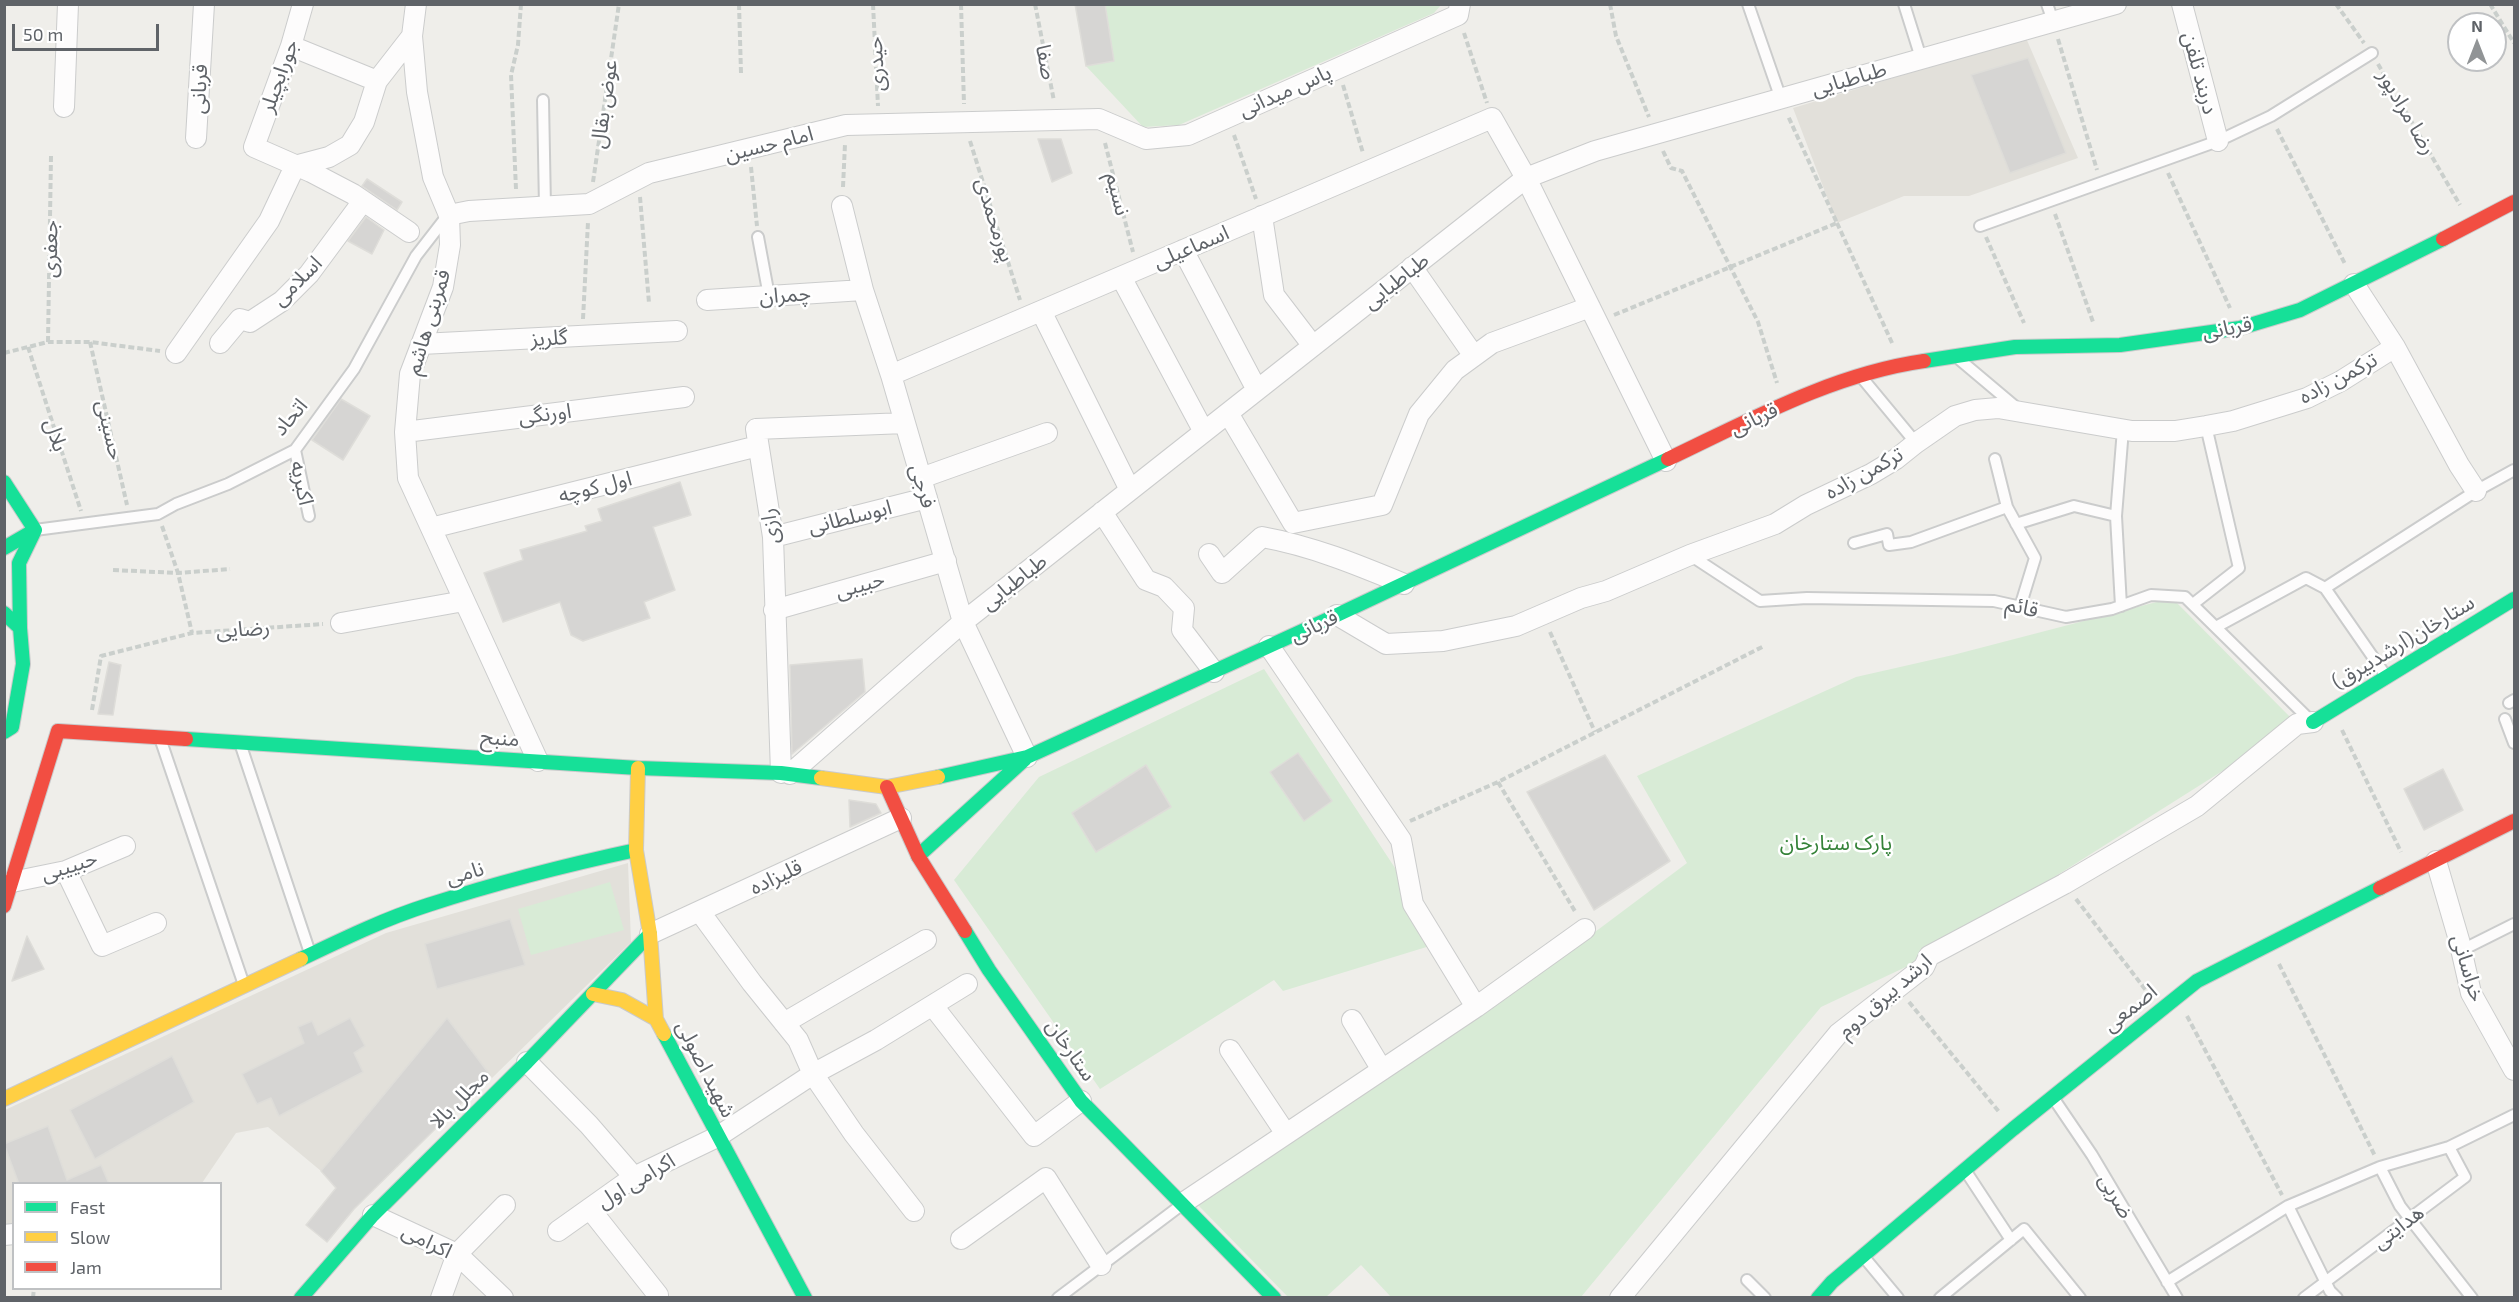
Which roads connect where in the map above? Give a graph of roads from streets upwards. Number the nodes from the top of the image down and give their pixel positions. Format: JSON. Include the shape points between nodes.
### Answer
{"nodes":[{"id":1,"x":68,"y":4,"type":"edge"},
{"id":2,"x":204,"y":4,"type":"edge"},
{"id":3,"x":303,"y":4,"type":"edge"},
{"id":4,"x":416,"y":4,"type":"edge"},
{"id":5,"x":2116,"y":4,"type":"edge"},
{"id":6,"x":2181,"y":4,"type":"edge"},
{"id":7,"x":1459,"y":10,"type":"edge"},
{"id":8,"x":2050,"y":13,"type":"edge"},
{"id":9,"x":412,"y":36,"type":"junction"},
{"id":10,"x":291,"y":46,"type":"junction"},
{"id":11,"x":377,"y":81,"type":"junction"},
{"id":12,"x":64,"y":107,"type":"dead end"},
{"id":13,"x":1099,"y":119,"type":"joint"},
{"id":14,"x":196,"y":138,"type":"dead end"},
{"id":15,"x":2218,"y":141,"type":"road end"},
{"id":16,"x":295,"y":166,"type":"junction"},
{"id":17,"x":1526,"y":178,"type":"junction"},
{"id":18,"x":363,"y":201,"type":"junction"},
{"id":19,"x":2514,"y":202,"type":"edge"},
{"id":20,"x":842,"y":206,"type":"road end"},
{"id":21,"x":448,"y":214,"type":"junction"},
{"id":22,"x":1262,"y":216,"type":"junction"},
{"id":23,"x":409,"y":232,"type":"dead end"},
{"id":24,"x":1183,"y":250,"type":"junction"},
{"id":25,"x":1412,"y":267,"type":"junction"},
{"id":26,"x":1129,"y":273,"type":"junction"},
{"id":27,"x":2354,"y":284,"type":"junction"},
{"id":28,"x":863,"y":290,"type":"junction"},
{"id":29,"x":707,"y":300,"type":"dead end"},
{"id":30,"x":1593,"y":314,"type":"junction"},
{"id":31,"x":1033,"y":315,"type":"junction"},
{"id":32,"x":677,"y":331,"type":"dead end"},
{"id":33,"x":219,"y":343,"type":"dead end"},
{"id":34,"x":421,"y":344,"type":"junction"},
{"id":35,"x":1313,"y":346,"type":"junction"},
{"id":36,"x":2395,"y":347,"type":"junction"},
{"id":37,"x":176,"y":353,"type":"road end"},
{"id":38,"x":1474,"y":356,"type":"junction"},
{"id":39,"x":891,"y":375,"type":"junction"},
{"id":40,"x":1257,"y":390,"type":"junction"},
{"id":41,"x":684,"y":397,"type":"dead end"},
{"id":42,"x":1228,"y":413,"type":"junction"},
{"id":43,"x":905,"y":423,"type":"junction"},
{"id":44,"x":405,"y":432,"type":"junction"},
{"id":45,"x":1203,"y":432,"type":"junction"},
{"id":46,"x":1047,"y":433,"type":"dead end"},
{"id":47,"x":758,"y":446,"type":"junction"},
{"id":48,"x":1666,"y":461,"type":"junction"},
{"id":49,"x":921,"y":478,"type":"junction"},
{"id":50,"x":4,"y":482,"type":"edge"},
{"id":51,"x":1130,"y":490,"type":"junction"},
{"id":52,"x":2476,"y":491,"type":"road end"},
{"id":53,"x":927,"y":498,"type":"junction"},
{"id":54,"x":1101,"y":512,"type":"junction"},
{"id":55,"x":431,"y":528,"type":"junction"},
{"id":56,"x":35,"y":530,"type":"junction"},
{"id":57,"x":1293,"y":532,"type":"junction"},
{"id":58,"x":773,"y":537,"type":"junction"},
{"id":59,"x":4,"y":548,"type":"edge"},
{"id":60,"x":1209,"y":554,"type":"dead end"},
{"id":61,"x":946,"y":561,"type":"junction"},
{"id":62,"x":1404,"y":584,"type":"junction"},
{"id":63,"x":2514,"y":599,"type":"edge"},
{"id":64,"x":464,"y":601,"type":"junction"},
{"id":65,"x":774,"y":610,"type":"junction"},
{"id":66,"x":4,"y":613,"type":"edge"},
{"id":67,"x":1337,"y":615,"type":"junction"},
{"id":68,"x":963,"y":622,"type":"junction"},
{"id":69,"x":341,"y":623,"type":"road end"},
{"id":70,"x":20,"y":628,"type":"junction"},
{"id":71,"x":1269,"y":646,"type":"junction"},
{"id":72,"x":1214,"y":672,"type":"junction"},
{"id":73,"x":2313,"y":722,"type":"joint"},
{"id":74,"x":8,"y":729,"type":"edge"},
{"id":75,"x":4,"y":747,"type":"edge"},
{"id":76,"x":1027,"y":757,"type":"junction"},
{"id":77,"x":538,"y":761,"type":"junction"},
{"id":78,"x":638,"y":768,"type":"junction"},
{"id":79,"x":785,"y":773,"type":"junction"},
{"id":80,"x":887,"y":787,"type":"junction"},
{"id":81,"x":901,"y":819,"type":"junction"},
{"id":82,"x":2514,"y":821,"type":"edge"},
{"id":83,"x":125,"y":846,"type":"dead end"},
{"id":84,"x":636,"y":850,"type":"junction"},
{"id":85,"x":918,"y":856,"type":"junction"},
{"id":86,"x":2436,"y":861,"type":"junction"},
{"id":87,"x":66,"y":871,"type":"junction"},
{"id":88,"x":12,"y":882,"type":"junction"},
{"id":89,"x":4,"y":906,"type":"edge"},
{"id":90,"x":700,"y":912,"type":"junction"},
{"id":91,"x":156,"y":923,"type":"dead end"},
{"id":92,"x":1585,"y":929,"type":"road end"},
{"id":93,"x":650,"y":934,"type":"junction"},
{"id":94,"x":926,"y":940,"type":"dead end"},
{"id":95,"x":967,"y":984,"type":"dead end"},
{"id":96,"x":593,"y":993,"type":"junction"},
{"id":97,"x":933,"y":1006,"type":"junction"},
{"id":98,"x":1476,"y":1006,"type":"junction"},
{"id":99,"x":656,"y":1019,"type":"junction"},
{"id":100,"x":1352,"y":1020,"type":"dead end"},
{"id":101,"x":784,"y":1023,"type":"junction"},
{"id":102,"x":1230,"y":1050,"type":"dead end"},
{"id":103,"x":527,"y":1062,"type":"junction"},
{"id":104,"x":1382,"y":1070,"type":"junction"},
{"id":105,"x":2514,"y":1070,"type":"edge"},
{"id":106,"x":813,"y":1074,"type":"junction"},
{"id":107,"x":4,"y":1099,"type":"edge"},
{"id":108,"x":1081,"y":1101,"type":"junction"},
{"id":109,"x":1286,"y":1134,"type":"junction"},
{"id":110,"x":717,"y":1137,"type":"junction"},
{"id":111,"x":634,"y":1177,"type":"junction"},
{"id":112,"x":1183,"y":1203,"type":"junction"},
{"id":113,"x":505,"y":1205,"type":"dead end"},
{"id":114,"x":590,"y":1209,"type":"junction"},
{"id":115,"x":914,"y":1211,"type":"dead end"},
{"id":116,"x":373,"y":1215,"type":"junction"},
{"id":117,"x":558,"y":1231,"type":"dead end"},
{"id":118,"x":961,"y":1239,"type":"dead end"},
{"id":119,"x":457,"y":1254,"type":"junction"},
{"id":120,"x":1101,"y":1265,"type":"road end"},
{"id":121,"x":658,"y":1295,"type":"dead end"},
{"id":122,"x":1269,"y":1296,"type":"edge"},
{"id":123,"x":301,"y":1298,"type":"edge"},
{"id":124,"x":441,"y":1298,"type":"edge"},
{"id":125,"x":503,"y":1298,"type":"edge"},
{"id":126,"x":805,"y":1298,"type":"edge"},
{"id":127,"x":1620,"y":1298,"type":"edge"},
{"id":128,"x":1818,"y":1298,"type":"edge"}],
"edges":[{"from":1,"to":12,"type":"street"},
{"from":2,"to":14,"type":"street","name":"قربانی"},
{"from":3,"to":10,"type":"street","name":"جورابچیلر"},
{"from":4,"to":9,"type":"street","name":"قمربنی هاشم"},
{"from":5,"to":8,"type":"street","name":"طباطبایی"},
{"from":6,"to":15,"type":"street","name":"دربند تلفن"},
{"from":7,"to":13,"type":"street","name":"پاس میدانی","via":[[1188,135],[1146,139]]},
{"from":8,"to":17,"type":"street","name":"طباطبایی","via":[[1921,58],[1595,151]]},
{"from":9,"to":11,"type":"street"},
{"from":9,"to":21,"type":"street","name":"قمربنی هاشم","via":[[417,92],[433,177]]},
{"from":10,"to":11,"type":"street"},
{"from":10,"to":16,"type":"street","name":"جورابچیلر","via":[[254,147]]},
{"from":11,"to":16,"type":"street","via":[[364,122],[350,145],[329,157]]},
{"from":13,"to":21,"type":"street","name":"امام حسین","via":[[846,125],[650,173],[589,204]]},
{"from":16,"to":18,"type":"street"},
{"from":16,"to":37,"type":"street","via":[[269,221]]},
{"from":17,"to":22,"type":"street","name":"اسماعیلی","via":[[1492,118]]},
{"from":17,"to":25,"type":"street","name":"طباطبایی"},
{"from":17,"to":30,"type":"street"},
{"from":18,"to":23,"type":"street"},
{"from":18,"to":33,"type":"street","name":"اسلامی","via":[[309,274],[282,301],[250,322],[240,319]]},
{"from":19,"to":27,"type":"main road","name":"قربانی"},
{"from":20,"to":28,"type":"street","name":"فرجی"},
{"from":21,"to":34,"type":"street","name":"قمربنی هاشم","via":[[450,246],[443,287]]},
{"from":22,"to":24,"type":"street","name":"اسماعیلی"},
{"from":22,"to":35,"type":"street","via":[[1274,295]]},
{"from":24,"to":26,"type":"street","name":"اسماعیلی"},
{"from":24,"to":40,"type":"street"},
{"from":25,"to":35,"type":"street","name":"طباطبایی"},
{"from":25,"to":38,"type":"street"},
{"from":26,"to":31,"type":"street","name":"اسماعیلی"},
{"from":26,"to":45,"type":"street"},
{"from":27,"to":36,"type":"street"},
{"from":27,"to":48,"type":"main road","name":"قربانی","via":[[2300,310],[2240,328],[2102,345],[2015,348],[1902,364],[1815,390]]},
{"from":28,"to":29,"type":"street","name":"چمران"},
{"from":28,"to":39,"type":"street","name":"فرجی"},
{"from":30,"to":38,"type":"street","via":[[1491,343]]},
{"from":30,"to":48,"type":"street"},
{"from":31,"to":39,"type":"street","name":"اسماعیلی"},
{"from":31,"to":51,"type":"street"},
{"from":32,"to":34,"type":"street","name":"گلریز"},
{"from":34,"to":44,"type":"street","name":"قمربنی هاشم","via":[[410,374]]},
{"from":35,"to":40,"type":"street","name":"طباطبایی"},
{"from":36,"to":52,"type":"street"},
{"from":36,"to":67,"type":"street","name":"ترکمن زاده","via":[[2307,398],[2233,421],[2175,431],[2123,429],[1998,408],[1955,416],[1896,459],[1775,524],[1516,626],[1415,644],[1386,644]]},
{"from":38,"to":57,"type":"street","via":[[1455,370],[1419,414],[1382,505]]},
{"from":39,"to":43,"type":"street","name":"فرجی"},
{"from":40,"to":42,"type":"street","name":"طباطبایی"},
{"from":41,"to":44,"type":"street","name":"اورنگی"},
{"from":42,"to":45,"type":"street","name":"طباطبایی"},
{"from":42,"to":57,"type":"street"},
{"from":43,"to":47,"type":"street","via":[[756,429]]},
{"from":43,"to":49,"type":"street","name":"فرجی"},
{"from":44,"to":55,"type":"street","name":"قمربنی هاشم","via":[[408,478]]},
{"from":45,"to":51,"type":"street","name":"طباطبایی"},
{"from":46,"to":49,"type":"street"},
{"from":47,"to":55,"type":"street","name":"اول کوچه"},
{"from":47,"to":58,"type":"street","name":"رازی"},
{"from":48,"to":62,"type":"main road","name":"قربانی"},
{"from":49,"to":53,"type":"street","name":"فرجی"},
{"from":50,"to":56,"type":"main road"},
{"from":51,"to":54,"type":"street","name":"طباطبایی"},
{"from":53,"to":58,"type":"street","name":"ابوسلطانی"},
{"from":53,"to":61,"type":"street","name":"فرجی"},
{"from":54,"to":68,"type":"street","name":"طباطبایی"},
{"from":54,"to":72,"type":"street","via":[[1146,580],[1164,587],[1184,608],[1182,630]]},
{"from":55,"to":64,"type":"street","name":"قمربنی هاشم"},
{"from":56,"to":59,"type":"main road","name":"اتحاد"},
{"from":56,"to":70,"type":"main road","via":[[19,563]]},
{"from":57,"to":60,"type":"street","via":[[1262,537],[1222,573]]},
{"from":57,"to":62,"type":"street","via":[[1333,555]]},
{"from":58,"to":65,"type":"street","name":"رازی"},
{"from":61,"to":65,"type":"street","name":"حبیبی"},
{"from":61,"to":68,"type":"street","name":"فرجی"},
{"from":62,"to":67,"type":"main road","name":"قربانی"},
{"from":63,"to":73,"type":"main road","name":"ستارخان(ارشدبیرق)"},
{"from":64,"to":69,"type":"street"},
{"from":64,"to":77,"type":"street","name":"قمربنی هاشم"},
{"from":65,"to":79,"type":"street","name":"رازی"},
{"from":66,"to":70,"type":"main road"},
{"from":67,"to":71,"type":"main road","name":"قربانی"},
{"from":68,"to":76,"type":"street","name":"فرجی"},
{"from":68,"to":79,"type":"street","name":"طباطبایی"},
{"from":70,"to":74,"type":"main road","via":[[23,664]]},
{"from":71,"to":72,"type":"main road","name":"قربانی"},
{"from":71,"to":98,"type":"street","via":[[1401,840],[1413,904]]},
{"from":72,"to":76,"type":"main road","name":"قربانی"},
{"from":73,"to":127,"type":"street","name":"ارشد بیرق دوم","via":[[2297,724],[2197,806],[2064,884],[1929,956],[1924,967],[1839,1034]]},
{"from":74,"to":75,"type":"main road"},
{"from":76,"to":80,"type":"main road","name":"منبح"},
{"from":76,"to":85,"type":"main road"},
{"from":77,"to":78,"type":"main road","name":"منبح"},
{"from":77,"to":88,"type":"main road","name":"منبح","via":[[58,731]]},
{"from":78,"to":79,"type":"main road","name":"منبح"},
{"from":78,"to":84,"type":"main road","name":"شهید اصولی"},
{"from":79,"to":80,"type":"main road","name":"منبح"},
{"from":80,"to":81,"type":"main road","name":"ستارخان"},
{"from":81,"to":85,"type":"main road","name":"ستارخان"},
{"from":81,"to":90,"type":"street","name":"قلیزاده"},
{"from":82,"to":86,"type":"main road","name":"اصمعی"},
{"from":83,"to":87,"type":"street","name":"حبییبی"},
{"from":84,"to":93,"type":"main road","name":"شهید اصولی"},
{"from":84,"to":107,"type":"main road","name":"نامی","via":[[427,905],[364,929]]},
{"from":85,"to":108,"type":"main road","name":"ستارخان","via":[[989,970]]},
{"from":86,"to":105,"type":"street","name":"خراسانی","via":[[2471,993]]},
{"from":86,"to":128,"type":"main road","name":"اصمعی","via":[[2197,981],[2013,1129]]},
{"from":87,"to":88,"type":"street","name":"حبییبی"},
{"from":87,"to":91,"type":"street","via":[[102,946]]},
{"from":88,"to":89,"type":"main road"},
{"from":90,"to":93,"type":"street","name":"قلیزاده"},
{"from":90,"to":101,"type":"street"},
{"from":92,"to":98,"type":"street"},
{"from":93,"to":96,"type":"main road","name":"مجلل بالا"},
{"from":93,"to":99,"type":"main road","name":"شهید اصولی"},
{"from":94,"to":101,"type":"street"},
{"from":95,"to":97,"type":"street","name":"اکرامی اول"},
{"from":96,"to":99,"type":"main road","via":[[622,1000]]},
{"from":96,"to":103,"type":"main road","name":"مجلل بالا"},
{"from":97,"to":106,"type":"street","name":"اکرامی اول"},
{"from":97,"to":108,"type":"street","via":[[1034,1136]]},
{"from":98,"to":104,"type":"street"},
{"from":99,"to":110,"type":"main road","name":"شهید اصولی"},
{"from":100,"to":104,"type":"street"},
{"from":101,"to":106,"type":"street","via":[[798,1040]]},
{"from":102,"to":109,"type":"street"},
{"from":103,"to":111,"type":"street"},
{"from":103,"to":116,"type":"main road","name":"مجلل بالا"},
{"from":104,"to":109,"type":"street"},
{"from":106,"to":110,"type":"street","name":"اکرامی اول"},
{"from":106,"to":115,"type":"street"},
{"from":108,"to":112,"type":"main road","name":"ستارخان"},
{"from":109,"to":112,"type":"street"},
{"from":110,"to":111,"type":"street","name":"اکرامی اول"},
{"from":110,"to":126,"type":"main road","name":"شهید اصولی"},
{"from":111,"to":114,"type":"street","name":"اکرامی اول"},
{"from":112,"to":122,"type":"main road","name":"ستارخان"},
{"from":113,"to":119,"type":"street"},
{"from":114,"to":117,"type":"street","name":"اکرامی اول"},
{"from":114,"to":121,"type":"street"},
{"from":116,"to":119,"type":"street","name":"اکرامی"},
{"from":116,"to":123,"type":"main road","name":"مجلل بالا"},
{"from":118,"to":120,"type":"street","via":[[1046,1178]]},
{"from":119,"to":124,"type":"street"},
{"from":119,"to":125,"type":"street","name":"اکرامی"}]}
